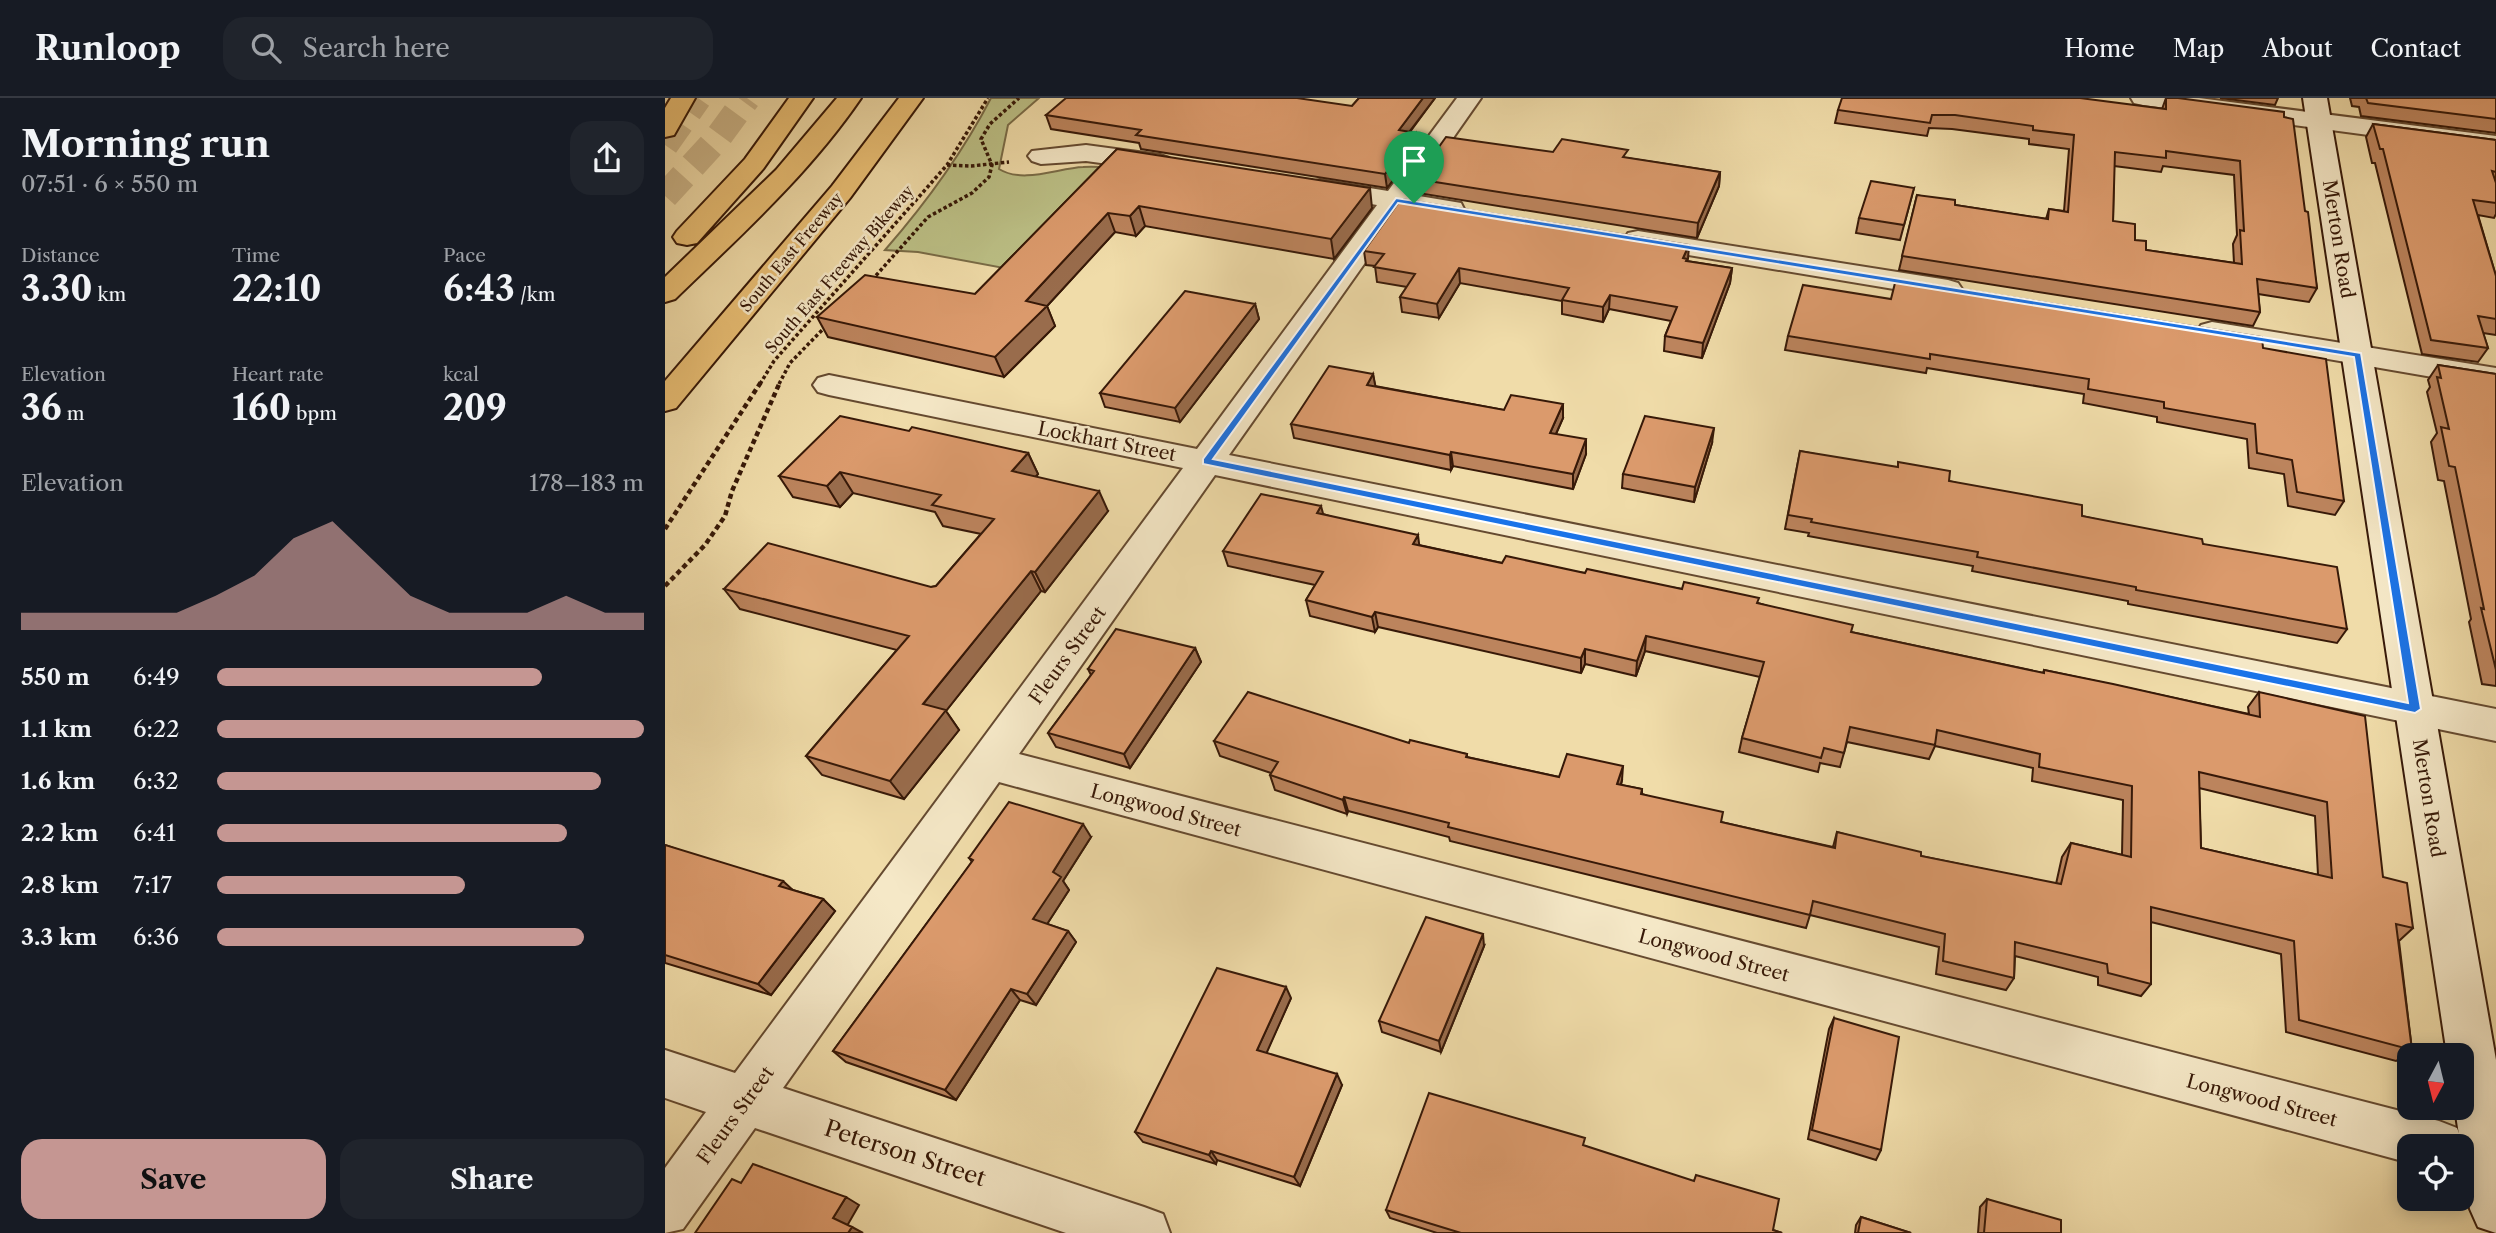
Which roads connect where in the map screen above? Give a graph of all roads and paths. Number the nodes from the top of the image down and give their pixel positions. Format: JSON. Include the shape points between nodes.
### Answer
{"nodes":[{"id":1,"x":683,"y":98,"type":"edge"},
{"id":2,"x":801,"y":98,"type":"edge"},
{"id":3,"x":849,"y":98,"type":"edge"},
{"id":4,"x":911,"y":98,"type":"edge"},
{"id":5,"x":988,"y":98,"type":"edge"},
{"id":6,"x":1019,"y":98,"type":"edge"},
{"id":7,"x":1469,"y":98,"type":"edge"},
{"id":8,"x":2143,"y":98,"type":"edge"},
{"id":9,"x":2317,"y":110,"type":"edge"},
{"id":10,"x":665,"y":130,"type":"edge"},
{"id":11,"x":2496,"y":144,"type":"edge"},
{"id":12,"x":1041,"y":156,"type":"dead end"},
{"id":13,"x":992,"y":164,"type":"junction"},
{"id":14,"x":947,"y":165,"type":"junction"},
{"id":15,"x":1183,"y":166,"type":"edge"},
{"id":16,"x":1289,"y":183,"type":"edge"},
{"id":17,"x":1396,"y":201,"type":"junction"},
{"id":18,"x":1482,"y":214,"type":"edge"},
{"id":19,"x":1606,"y":234,"type":"edge"},
{"id":20,"x":665,"y":260,"type":"edge"},
{"id":21,"x":867,"y":285,"type":"edge"},
{"id":22,"x":665,"y":293,"type":"edge"},
{"id":23,"x":1977,"y":294,"type":"edge"},
{"id":24,"x":829,"y":324,"type":"edge"},
{"id":25,"x":2180,"y":326,"type":"edge"},
{"id":26,"x":2358,"y":355,"type":"junction"},
{"id":27,"x":2496,"y":378,"type":"edge"},
{"id":28,"x":829,"y":385,"type":"dead end"},
{"id":29,"x":665,"y":401,"type":"edge"},
{"id":30,"x":1206,"y":461,"type":"junction"},
{"id":31,"x":665,"y":528,"type":"edge"},
{"id":32,"x":665,"y":586,"type":"edge"},
{"id":33,"x":2415,"y":709,"type":"junction"},
{"id":34,"x":2496,"y":725,"type":"edge"},
{"id":35,"x":989,"y":763,"type":"junction"},
{"id":36,"x":665,"y":1074,"type":"edge"},
{"id":37,"x":745,"y":1101,"type":"junction"},
{"id":38,"x":2397,"y":1135,"type":"edge"},
{"id":39,"x":2475,"y":1156,"type":"edge"},
{"id":40,"x":2496,"y":1209,"type":"edge"},
{"id":41,"x":665,"y":1211,"type":"edge"},
{"id":42,"x":1145,"y":1233,"type":"edge"}],
"edges":[{"from":1,"to":10,"type":"highway"},
{"from":2,"to":20,"type":"highway","via":[[754,163]]},
{"from":3,"to":22,"type":"highway","via":[[785,176]]},
{"from":4,"to":29,"type":"highway","name":"South East Freeway","via":[[880,144]]},
{"from":5,"to":14,"type":"path","name":"South East Freeway Bikeway"},
{"from":6,"to":13,"type":"path","via":[[990,124],[981,139]]},
{"from":7,"to":17,"type":"street","name":"Fleurs Street"},
{"from":8,"to":9,"type":"street"},
{"from":9,"to":11,"type":"street"},
{"from":9,"to":26,"type":"street","name":"Merton Road"},
{"from":12,"to":15,"type":"street","via":[[1101,154]]},
{"from":13,"to":14,"type":"path"},
{"from":13,"to":21,"type":"path","via":[[989,177],[972,193],[928,218]]},
{"from":14,"to":31,"type":"path","name":"South East Freeway Bikeway","via":[[775,360]]},
{"from":16,"to":17,"type":"street"},
{"from":17,"to":18,"type":"street"},
{"from":17,"to":30,"type":"street","name":"Fleurs Street"},
{"from":19,"to":23,"type":"street"},
{"from":24,"to":32,"type":"path","via":[[790,363],[769,403],[725,516],[705,545]]},
{"from":25,"to":26,"type":"street"},
{"from":26,"to":27,"type":"street"},
{"from":26,"to":33,"type":"street","name":"Merton Road"},
{"from":28,"to":30,"type":"street","name":"Lockhart Street"},
{"from":30,"to":33,"type":"street","name":"Lockhart Street"},
{"from":30,"to":35,"type":"street","name":"Fleurs Street"},
{"from":33,"to":34,"type":"street","name":"Lockhart Street"},
{"from":33,"to":39,"type":"street","name":"Merton Road"},
{"from":35,"to":37,"type":"street","name":"Fleurs Street"},
{"from":35,"to":38,"type":"street","name":"Longwood Street"},
{"from":36,"to":37,"type":"street","name":"Peterson Street"},
{"from":37,"to":41,"type":"street","name":"Fleurs Street"},
{"from":37,"to":42,"type":"street","name":"Peterson Street"},
{"from":39,"to":40,"type":"street","name":"Merton Road"}]}
